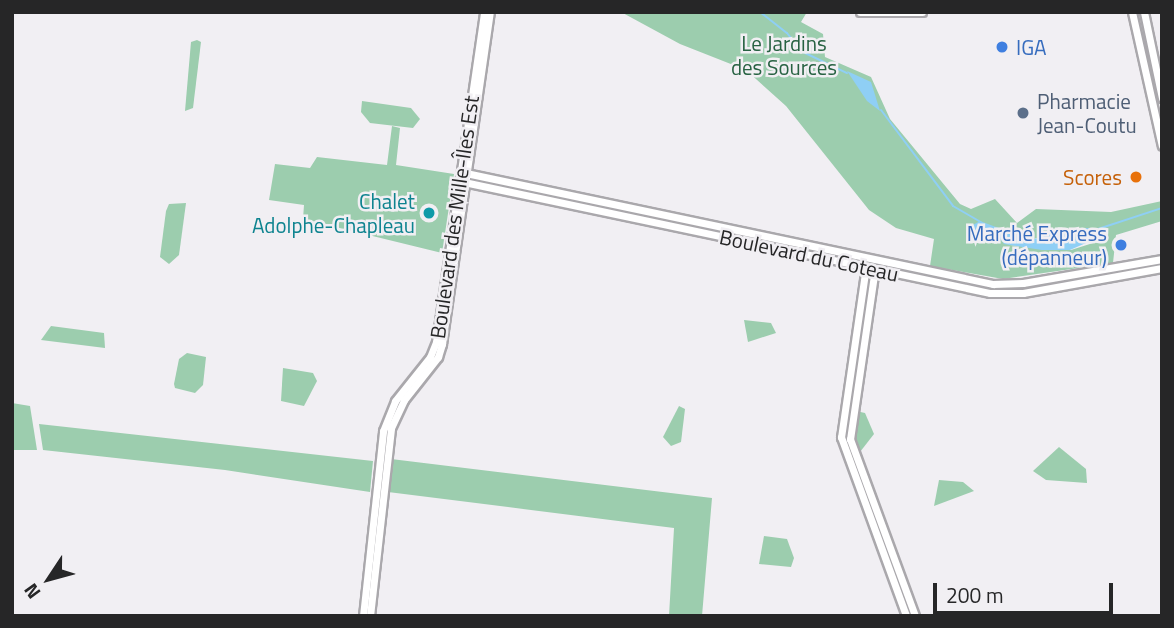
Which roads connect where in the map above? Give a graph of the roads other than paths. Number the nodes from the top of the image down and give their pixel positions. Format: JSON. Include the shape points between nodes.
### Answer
{"nodes":[{"id":1,"x":484,"y":12,"type":"edge"},
{"id":2,"x":490,"y":12,"type":"edge"},
{"id":3,"x":860,"y":12,"type":"edge"},
{"id":4,"x":922,"y":12,"type":"edge"},
{"id":5,"x":1132,"y":12,"type":"edge"},
{"id":6,"x":1144,"y":12,"type":"edge"},
{"id":7,"x":1156,"y":70,"type":"junction"},
{"id":8,"x":1145,"y":73,"type":"junction"},
{"id":9,"x":1158,"y":80,"type":"junction"},
{"id":10,"x":1147,"y":82,"type":"junction"},
{"id":11,"x":1162,"y":97,"type":"edge"},
{"id":12,"x":1162,"y":146,"type":"edge"},
{"id":13,"x":463,"y":177,"type":"junction"},
{"id":14,"x":867,"y":258,"type":"junction"},
{"id":15,"x":1162,"y":259,"type":"edge"},
{"id":16,"x":876,"y":260,"type":"junction"},
{"id":17,"x":866,"y":267,"type":"junction"},
{"id":18,"x":1162,"y":268,"type":"edge"},
{"id":19,"x":874,"y":269,"type":"junction"},
{"id":20,"x":363,"y":616,"type":"edge"},
{"id":21,"x":370,"y":616,"type":"edge"},
{"id":22,"x":906,"y":616,"type":"edge"},
{"id":23,"x":915,"y":616,"type":"edge"}],
"edges":[{"from":1,"to":13,"type":"street","name":"Boulevard des Mille-Îles Est"},
{"from":2,"to":13,"type":"street","name":"Boulevard des Mille-Îles Est"},
{"from":3,"to":4,"type":"street"},
{"from":5,"to":8,"type":"street"},
{"from":6,"to":7,"type":"street"},
{"from":7,"to":8,"type":"street"},
{"from":7,"to":9,"type":"street"},
{"from":8,"to":10,"type":"street"},
{"from":9,"to":10,"type":"street"},
{"from":9,"to":11,"type":"street"},
{"from":10,"to":12,"type":"street"},
{"from":13,"to":14,"type":"street","name":"Boulevard du Coteau"},
{"from":13,"to":17,"type":"street","name":"Boulevard du Coteau"},
{"from":13,"to":20,"type":"street","name":"Boulevard des Mille-Îles Est","via":[[435,346],[395,401],[383,431]]},
{"from":13,"to":21,"type":"street","name":"Boulevard des Mille-Îles Est","via":[[441,349],[407,396],[391,428]]},
{"from":14,"to":16,"type":"street","name":"Boulevard du Coteau"},
{"from":14,"to":17,"type":"street"},
{"from":15,"to":16,"type":"street","name":"Boulevard du Coteau","via":[[1003,285]]},
{"from":16,"to":19,"type":"street"},
{"from":17,"to":19,"type":"street","name":"Boulevard du Coteau"},
{"from":17,"to":22,"type":"street","via":[[842,443]]},
{"from":18,"to":19,"type":"street","name":"Boulevard du Coteau","via":[[1005,294]]},
{"from":19,"to":23,"type":"street","via":[[850,437]]}]}
